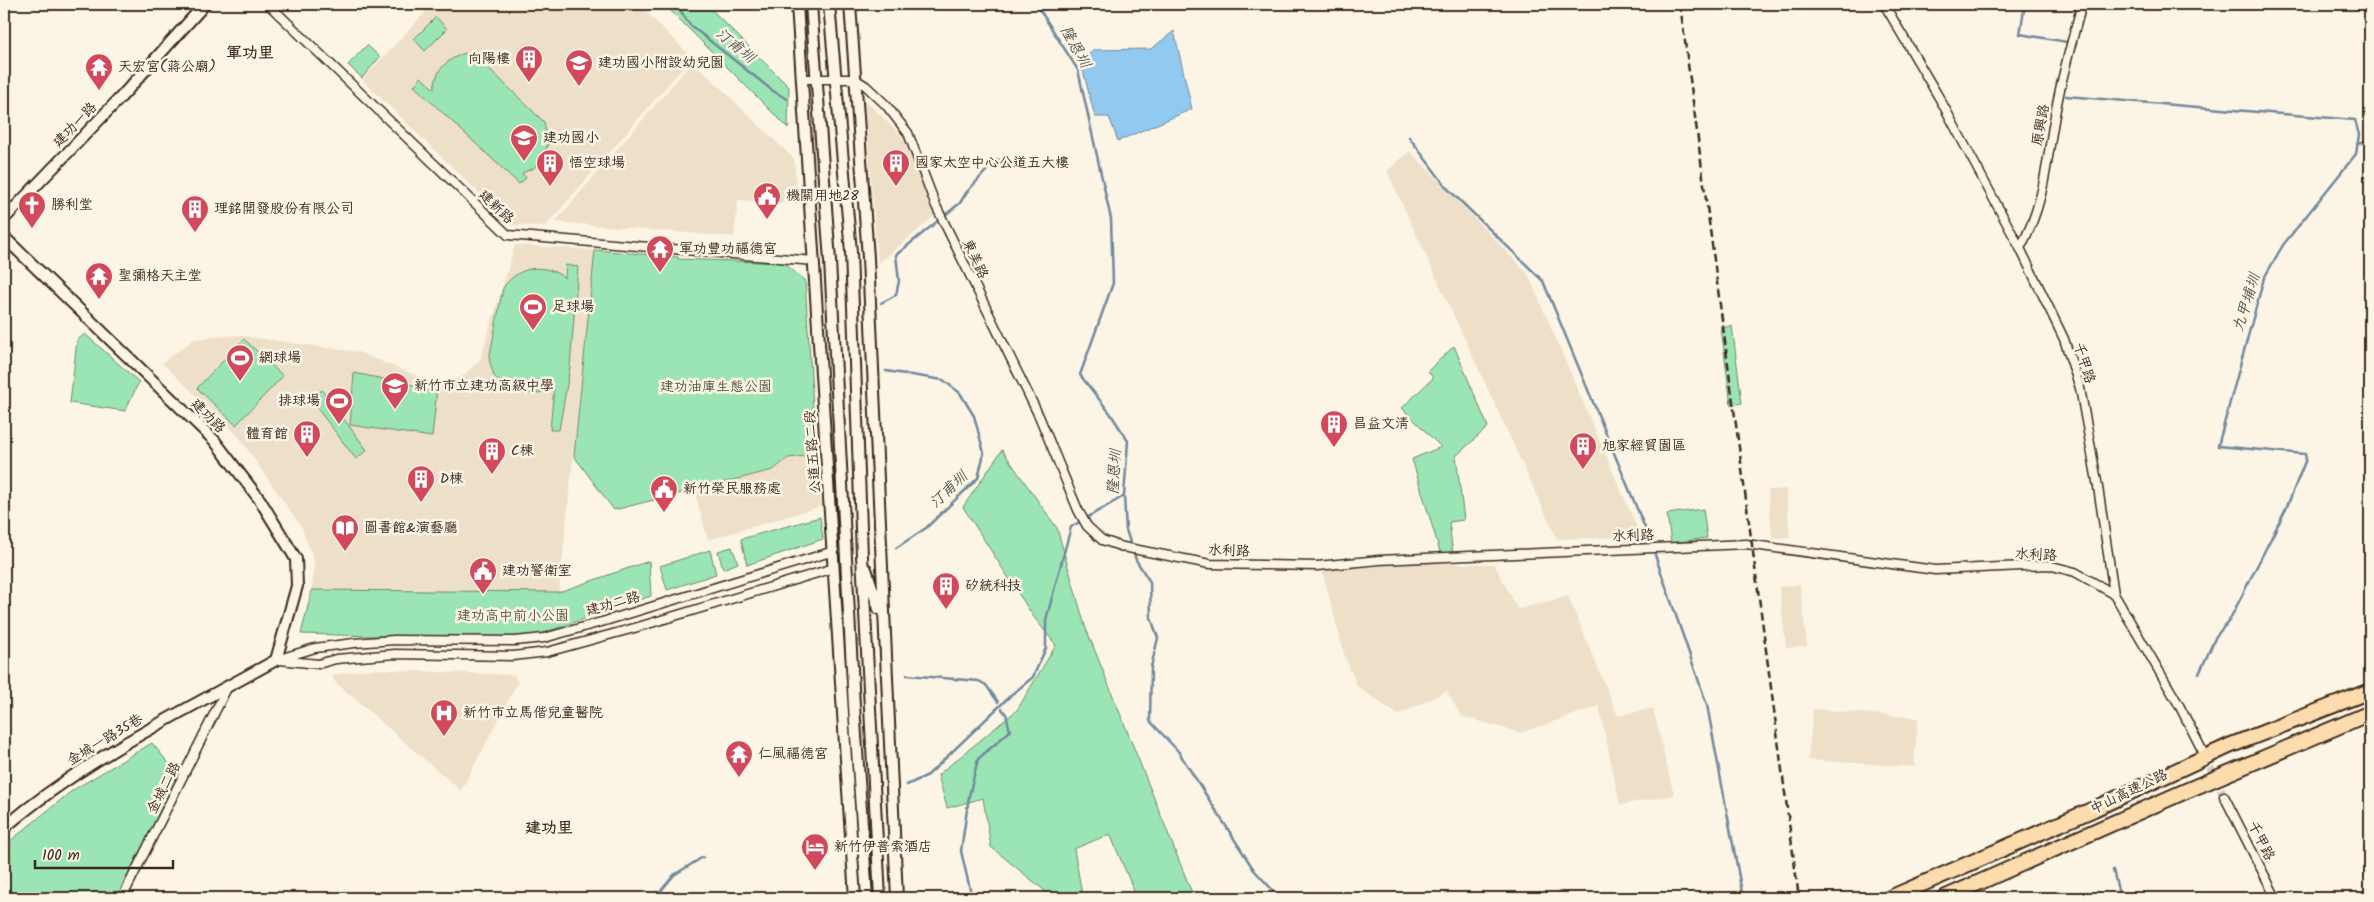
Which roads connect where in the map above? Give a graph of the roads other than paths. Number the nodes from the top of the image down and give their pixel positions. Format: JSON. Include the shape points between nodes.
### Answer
{"nodes":[{"id":1,"x":205,"y":4,"type":"edge"},
{"id":2,"x":268,"y":4,"type":"edge"},
{"id":3,"x":797,"y":4,"type":"edge"},
{"id":4,"x":811,"y":4,"type":"edge"},
{"id":5,"x":829,"y":4,"type":"edge"},
{"id":6,"x":850,"y":4,"type":"edge"},
{"id":7,"x":1884,"y":4,"type":"edge"},
{"id":8,"x":2082,"y":4,"type":"edge"},
{"id":9,"x":818,"y":78,"type":"junction"},
{"id":10,"x":835,"y":78,"type":"junction"},
{"id":11,"x":803,"y":79,"type":"junction"},
{"id":12,"x":856,"y":79,"type":"junction"},
{"id":13,"x":4,"y":219,"type":"edge"},
{"id":14,"x":4,"y":237,"type":"edge"},
{"id":15,"x":2020,"y":248,"type":"junction"},
{"id":16,"x":814,"y":261,"type":"junction"},
{"id":17,"x":1123,"y":547,"type":"joint"},
{"id":18,"x":834,"y":551,"type":"junction"},
{"id":19,"x":862,"y":556,"type":"junction"},
{"id":20,"x":834,"y":568,"type":"junction"},
{"id":21,"x":2114,"y":594,"type":"junction"},
{"id":22,"x":884,"y":622,"type":"junction"},
{"id":23,"x":276,"y":660,"type":"junction"},
{"id":24,"x":227,"y":688,"type":"junction"},
{"id":25,"x":2370,"y":691,"type":"edge"},
{"id":26,"x":2370,"y":713,"type":"edge"},
{"id":27,"x":2202,"y":750,"type":"tunnel mouth"},
{"id":28,"x":2224,"y":796,"type":"tunnel mouth"},
{"id":29,"x":4,"y":828,"type":"edge"},
{"id":30,"x":1892,"y":897,"type":"edge"},
{"id":31,"x":122,"y":898,"type":"edge"},
{"id":32,"x":855,"y":898,"type":"edge"},
{"id":33,"x":867,"y":898,"type":"edge"},
{"id":34,"x":880,"y":898,"type":"edge"},
{"id":35,"x":897,"y":898,"type":"edge"},
{"id":36,"x":1944,"y":898,"type":"edge"},
{"id":37,"x":2276,"y":898,"type":"edge"}],
"edges":[{"from":1,"to":13,"type":"street","name":"建功一路"},
{"from":2,"to":16,"type":"street","name":"建新路","via":[[508,235]]},
{"from":3,"to":11,"type":"street","name":"公道五路二段"},
{"from":4,"to":9,"type":"street","name":"公道五路二段"},
{"from":5,"to":10,"type":"street"},
{"from":6,"to":12,"type":"street"},
{"from":7,"to":15,"type":"street","name":"千甲路","via":[[1899,25]]},
{"from":8,"to":15,"type":"street","name":"原興路","via":[[2055,113],[2041,200],[2032,228]]},
{"from":9,"to":10,"type":"street"},
{"from":9,"to":11,"type":"street"},
{"from":9,"to":33,"type":"street","name":"公道五路二段"},
{"from":10,"to":12,"type":"street"},
{"from":10,"to":19,"type":"street","via":[[850,252]]},
{"from":11,"to":16,"type":"street","name":"公道五路二段"},
{"from":12,"to":17,"type":"street","name":"東美路","via":[[886,105],[908,133],[942,218],[1039,416],[1087,526],[1102,540]]},
{"from":12,"to":22,"type":"street","via":[[868,258]]},
{"from":14,"to":23,"type":"street","name":"建功路","via":[[214,440],[260,500],[296,560],[297,586]]},
{"from":15,"to":21,"type":"street","name":"千甲路","via":[[2064,339],[2080,388]]},
{"from":16,"to":18,"type":"street","name":"公道五路二段"},
{"from":17,"to":21,"type":"street","name":"水利路","via":[[1210,564],[1317,566],[1746,544],[1936,570],[2048,565],[2075,572]]},
{"from":18,"to":20,"type":"street","name":"公道五路二段"},
{"from":18,"to":23,"type":"street","name":"建功二路","via":[[544,638],[354,643],[315,648]]},
{"from":19,"to":22,"type":"street"},
{"from":19,"to":34,"type":"street"},
{"from":20,"to":23,"type":"street","name":"建功二路","via":[[547,652],[513,656],[394,654],[336,659],[318,664]]},
{"from":20,"to":32,"type":"street","name":"公道五路二段"},
{"from":21,"to":27,"type":"street","name":"千甲路"},
{"from":22,"to":35,"type":"street"},
{"from":23,"to":24,"type":"street","name":"建功二路"},
{"from":24,"to":29,"type":"street","name":"金城一路35巷","via":[[108,753],[44,795]]},
{"from":24,"to":31,"type":"street","name":"金城二路"},
{"from":25,"to":30,"type":"highway","name":"中山高速公路","via":[[2229,746]]},
{"from":26,"to":36,"type":"highway","name":"中山高速公路"},
{"from":28,"to":37,"type":"street","name":"千甲路"}]}
